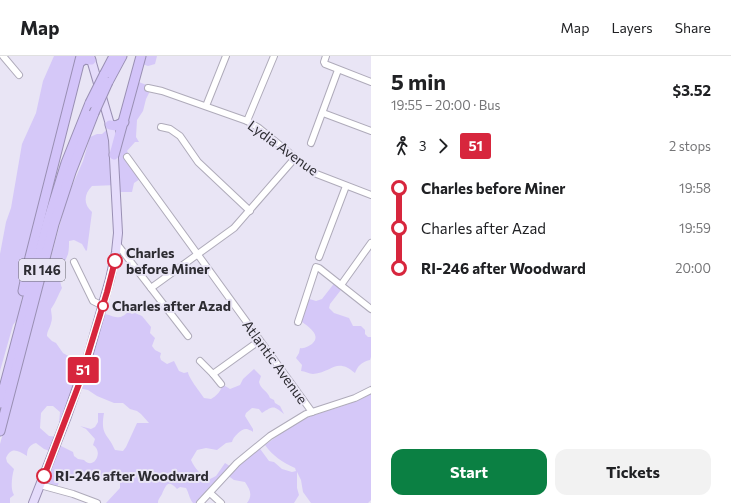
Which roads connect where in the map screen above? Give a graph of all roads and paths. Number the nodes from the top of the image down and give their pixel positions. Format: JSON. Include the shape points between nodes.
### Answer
{"nodes":[{"id":1,"x":3,"y":56,"type":"edge"},
{"id":2,"x":114,"y":56,"type":"edge"},
{"id":3,"x":122,"y":56,"type":"edge"},
{"id":4,"x":140,"y":56,"type":"edge"},
{"id":5,"x":226,"y":56,"type":"edge"},
{"id":6,"x":274,"y":56,"type":"edge"},
{"id":7,"x":326,"y":56,"type":"edge"},
{"id":8,"x":90,"y":58,"type":"edge"},
{"id":9,"x":81,"y":59,"type":"edge"},
{"id":10,"x":338,"y":70,"type":"junction"},
{"id":11,"x":19,"y":75,"type":"dead end"},
{"id":12,"x":106,"y":79,"type":"junction"},
{"id":13,"x":371,"y":82,"type":"edge"},
{"id":14,"x":148,"y":88,"type":"dead end"},
{"id":15,"x":206,"y":106,"type":"junction"},
{"id":16,"x":323,"y":112,"type":"junction"},
{"id":17,"x":247,"y":121,"type":"junction"},
{"id":18,"x":124,"y":122,"type":"junction"},
{"id":19,"x":110,"y":126,"type":"junction"},
{"id":20,"x":161,"y":127,"type":"dead end"},
{"id":21,"x":371,"y":130,"type":"edge"},
{"id":22,"x":311,"y":143,"type":"dead end"},
{"id":23,"x":114,"y":155,"type":"junction"},
{"id":24,"x":127,"y":157,"type":"dead end"},
{"id":25,"x":295,"y":158,"type":"junction"},
{"id":26,"x":346,"y":186,"type":"junction"},
{"id":27,"x":371,"y":195,"type":"edge"},
{"id":28,"x":250,"y":211,"type":"junction"},
{"id":29,"x":371,"y":243,"type":"edge"},
{"id":30,"x":117,"y":244,"type":"junction"},
{"id":31,"x":198,"y":256,"type":"junction"},
{"id":32,"x":319,"y":257,"type":"dead end"},
{"id":33,"x":74,"y":262,"type":"dead end"},
{"id":34,"x":341,"y":285,"type":"junction"},
{"id":35,"x":151,"y":288,"type":"junction"},
{"id":36,"x":103,"y":306,"type":"junction"},
{"id":37,"x":371,"y":309,"type":"edge"},
{"id":38,"x":298,"y":322,"type":"dead end"},
{"id":39,"x":188,"y":336,"type":"dead end"},
{"id":40,"x":259,"y":340,"type":"junction"},
{"id":41,"x":12,"y":361,"type":"junction"},
{"id":42,"x":200,"y":361,"type":"dead end"},
{"id":43,"x":213,"y":374,"type":"junction"},
{"id":44,"x":220,"y":384,"type":"dead end"},
{"id":45,"x":371,"y":390,"type":"edge"},
{"id":46,"x":0,"y":403,"type":"edge"},
{"id":47,"x":312,"y":412,"type":"junction"},
{"id":48,"x":0,"y":431,"type":"edge"},
{"id":49,"x":40,"y":485,"type":"junction"},
{"id":50,"x":210,"y":493,"type":"junction"},
{"id":51,"x":32,"y":503,"type":"edge"},
{"id":52,"x":97,"y":503,"type":"edge"},
{"id":53,"x":200,"y":503,"type":"edge"},
{"id":54,"x":221,"y":503,"type":"edge"}],
"edges":[{"from":1,"to":11,"type":"street"},
{"from":2,"to":12,"type":"highway","number":"RI 146"},
{"from":3,"to":12,"type":"highway","number":"RI 146"},
{"from":4,"to":18,"type":"highway"},
{"from":5,"to":15,"type":"street"},
{"from":6,"to":17,"type":"street"},
{"from":7,"to":10,"type":"street","via":[[324,63]]},
{"from":8,"to":9,"type":"highway"},
{"from":8,"to":19,"type":"main road"},
{"from":9,"to":41,"type":"highway","via":[[30,257]]},
{"from":10,"to":13,"type":"street"},
{"from":10,"to":16,"type":"street"},
{"from":12,"to":41,"type":"highway","number":"RI 146","bridge":true,"via":[[90,103],[56,193]]},
{"from":12,"to":48,"type":"highway","number":"RI 146","bridge":true,"via":[[54,224]]},
{"from":14,"to":15,"type":"street","name":"Lydia Avenue"},
{"from":15,"to":17,"type":"street","name":"Lydia Avenue"},
{"from":16,"to":21,"type":"street"},
{"from":16,"to":22,"type":"street"},
{"from":17,"to":25,"type":"street","name":"Lydia Avenue"},
{"from":18,"to":19,"type":"highway"},
{"from":18,"to":23,"type":"highway"},
{"from":19,"to":23,"type":"main road"},
{"from":20,"to":28,"type":"street","via":[[170,129],[180,136],[198,162]]},
{"from":23,"to":30,"type":"main road"},
{"from":24,"to":31,"type":"street","name":"Atlantic Avenue"},
{"from":25,"to":26,"type":"street","name":"Lydia Avenue","via":[[314,173]]},
{"from":25,"to":28,"type":"street"},
{"from":26,"to":27,"type":"street","name":"Lydia Avenue"},
{"from":26,"to":32,"type":"street"},
{"from":28,"to":31,"type":"street","via":[[234,228]]},
{"from":29,"to":34,"type":"street"},
{"from":30,"to":35,"type":"street"},
{"from":30,"to":36,"type":"main road"},
{"from":31,"to":35,"type":"street"},
{"from":31,"to":40,"type":"street","name":"Atlantic Avenue"},
{"from":33,"to":36,"type":"street","via":[[93,301]]},
{"from":34,"to":37,"type":"street"},
{"from":34,"to":38,"type":"street","via":[[316,267]]},
{"from":35,"to":39,"type":"street"},
{"from":36,"to":49,"type":"main road","via":[[73,399]]},
{"from":40,"to":43,"type":"street"},
{"from":40,"to":47,"type":"street","name":"Atlantic Avenue"},
{"from":41,"to":46,"type":"highway","number":"RI 146"},
{"from":42,"to":43,"type":"street"},
{"from":43,"to":44,"type":"street"},
{"from":45,"to":47,"type":"street"},
{"from":47,"to":50,"type":"street","via":[[265,440],[237,463]]},
{"from":49,"to":51,"type":"main road"},
{"from":49,"to":52,"type":"street"},
{"from":50,"to":53,"type":"street"},
{"from":50,"to":54,"type":"street"}]}
